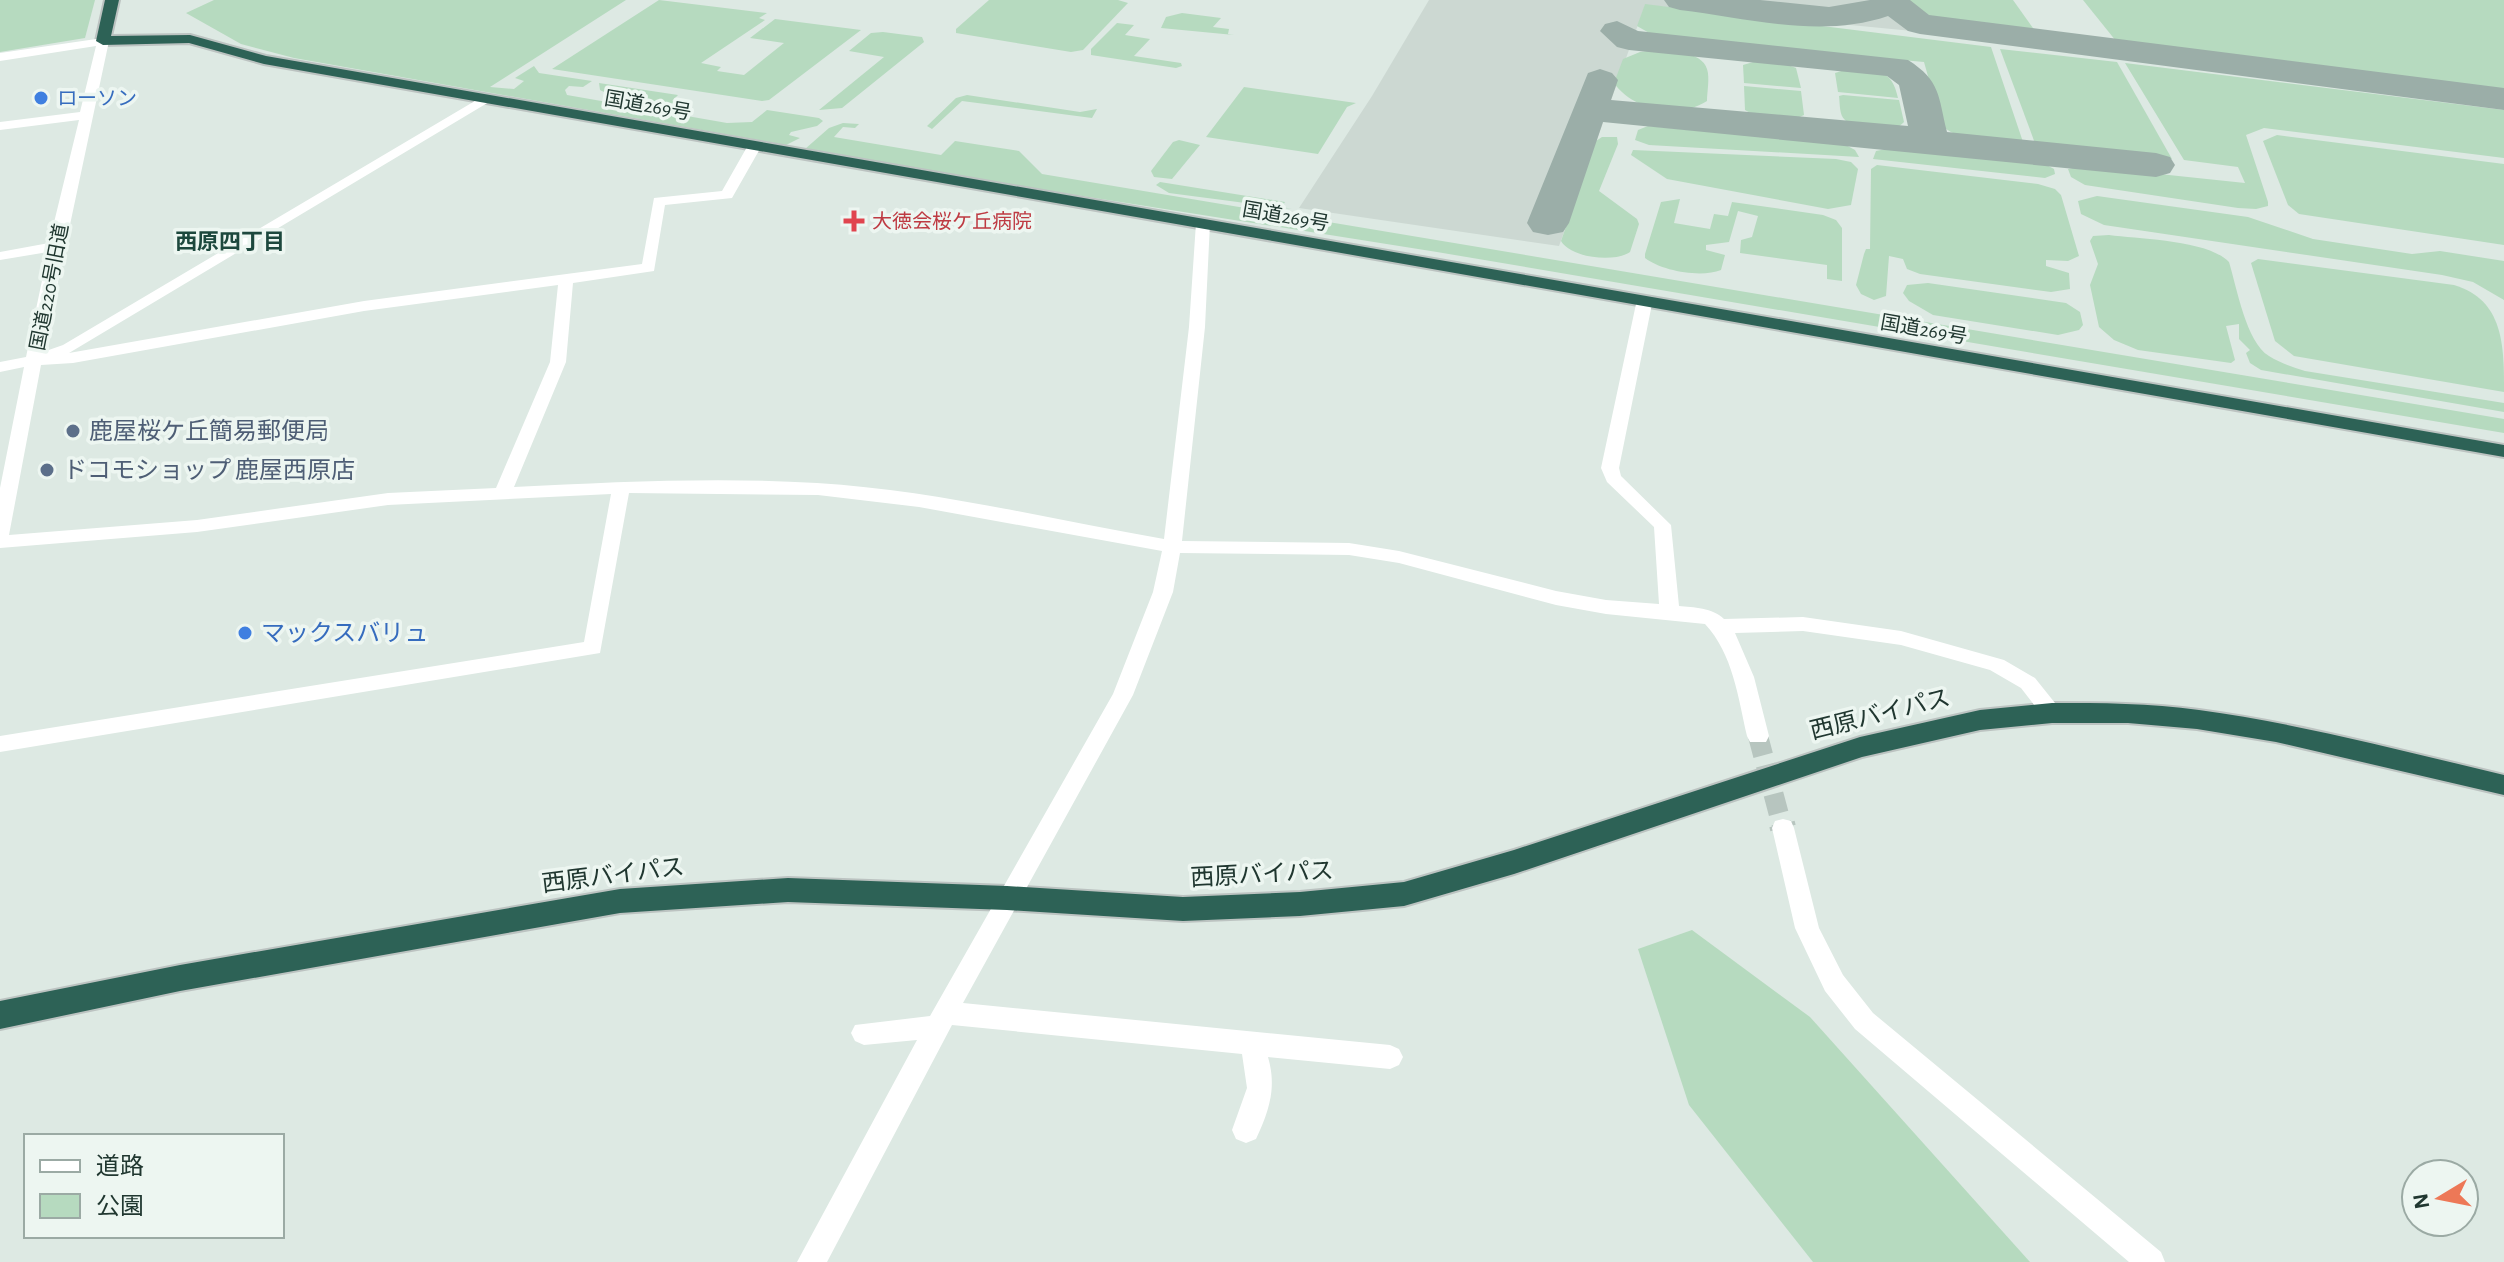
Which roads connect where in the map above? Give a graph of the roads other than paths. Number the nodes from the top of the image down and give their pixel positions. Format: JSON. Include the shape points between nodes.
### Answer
{"nodes":[{"id":1,"x":112,"y":0,"type":"edge"},
{"id":2,"x":103,"y":41,"type":"junction"},
{"id":3,"x":0,"y":57,"type":"edge"},
{"id":4,"x":485,"y":99,"type":"junction"},
{"id":5,"x":88,"y":115,"type":"junction"},
{"id":6,"x":0,"y":126,"type":"edge"},
{"id":7,"x":754,"y":147,"type":"junction"},
{"id":8,"x":1203,"y":223,"type":"junction"},
{"id":9,"x":56,"y":246,"type":"junction"},
{"id":10,"x":0,"y":256,"type":"edge"},
{"id":11,"x":566,"y":280,"type":"junction"},
{"id":12,"x":1644,"y":304,"type":"junction"},
{"id":13,"x":35,"y":360,"type":"junction"},
{"id":14,"x":0,"y":367,"type":"edge"},
{"id":15,"x":2504,"y":451,"type":"edge"},
{"id":16,"x":621,"y":490,"type":"junction"},
{"id":17,"x":502,"y":494,"type":"junction"},
{"id":18,"x":1,"y":523,"type":"edge"},
{"id":19,"x":0,"y":542,"type":"edge"},
{"id":20,"x":1172,"y":547,"type":"junction"},
{"id":21,"x":1669,"y":612,"type":"junction"},
{"id":22,"x":1720,"y":626,"type":"junction"},
{"id":23,"x":2052,"y":713,"type":"junction"},
{"id":24,"x":1758,"y":736,"type":"tunnel mouth"},
{"id":25,"x":0,"y":744,"type":"edge"},
{"id":26,"x":2504,"y":785,"type":"edge"},
{"id":27,"x":1783,"y":828,"type":"tunnel mouth"},
{"id":28,"x":1007,"y":898,"type":"junction"},
{"id":29,"x":0,"y":1015,"type":"edge"},
{"id":30,"x":941,"y":1020,"type":"junction"},
{"id":31,"x":864,"y":1033,"type":"dead end"},
{"id":32,"x":1251,"y":1043,"type":"junction"},
{"id":33,"x":1390,"y":1057,"type":"dead end"},
{"id":34,"x":1246,"y":1130,"type":"dead end"},
{"id":35,"x":811,"y":1262,"type":"edge"},
{"id":36,"x":2151,"y":1262,"type":"edge"}],
"edges":[{"from":1,"to":2,"type":"highway"},
{"from":2,"to":3,"type":"street"},
{"from":2,"to":4,"type":"highway","name":"国道269号","via":[[144,36],[190,39],[264,60]]},
{"from":2,"to":5,"type":"street","name":"国道220号旧道"},
{"from":4,"to":7,"type":"highway","name":"国道269号"},
{"from":4,"to":13,"type":"street","via":[[81,341]]},
{"from":5,"to":6,"type":"street"},
{"from":5,"to":9,"type":"street","name":"国道220号旧道"},
{"from":7,"to":8,"type":"highway","name":"国道269号"},
{"from":7,"to":11,"type":"street","via":[[727,195],[659,201],[649,268]]},
{"from":8,"to":12,"type":"highway","name":"国道269号"},
{"from":8,"to":20,"type":"street"},
{"from":9,"to":10,"type":"street"},
{"from":9,"to":13,"type":"street","name":"国道220号旧道"},
{"from":11,"to":13,"type":"street","via":[[364,306],[73,358]]},
{"from":11,"to":17,"type":"street","via":[[558,362]]},
{"from":12,"to":15,"type":"highway","name":"国道269号"},
{"from":12,"to":21,"type":"street","via":[[1610,468],[1613,478],[1662,525]]},
{"from":13,"to":14,"type":"street"},
{"from":13,"to":18,"type":"street","name":"国道220号旧道"},
{"from":16,"to":17,"type":"street"},
{"from":16,"to":20,"type":"street","via":[[818,489],[919,501]]},
{"from":16,"to":25,"type":"street","via":[[593,648]]},
{"from":17,"to":19,"type":"street","via":[[388,499],[197,526]]},
{"from":20,"to":21,"type":"street","via":[[1349,549],[1556,598]]},
{"from":20,"to":28,"type":"street","via":[[1163,592],[1123,695]]},
{"from":21,"to":22,"type":"street","via":[[1695,614]]},
{"from":22,"to":23,"type":"street","via":[[1803,624],[1901,638],[1997,665],[2028,683]]},
{"from":22,"to":24,"type":"street","via":[[1744,677]]},
{"from":23,"to":26,"type":"highway","name":"西原バイパス","via":[[2197,719]]},
{"from":23,"to":28,"type":"highway","name":"西原バイパス","via":[[1980,720],[1860,747],[1404,894],[1183,909]]},
{"from":27,"to":36,"type":"street","via":[[1807,928],[1834,983],[1864,1021]]},
{"from":28,"to":29,"type":"highway","name":"西原バイパス","via":[[788,890],[620,901]]},
{"from":28,"to":30,"type":"street"},
{"from":30,"to":31,"type":"street"},
{"from":30,"to":32,"type":"street"},
{"from":30,"to":35,"type":"street"},
{"from":32,"to":33,"type":"street"},
{"from":32,"to":34,"type":"street","via":[[1262,1076],[1259,1104]]}]}
